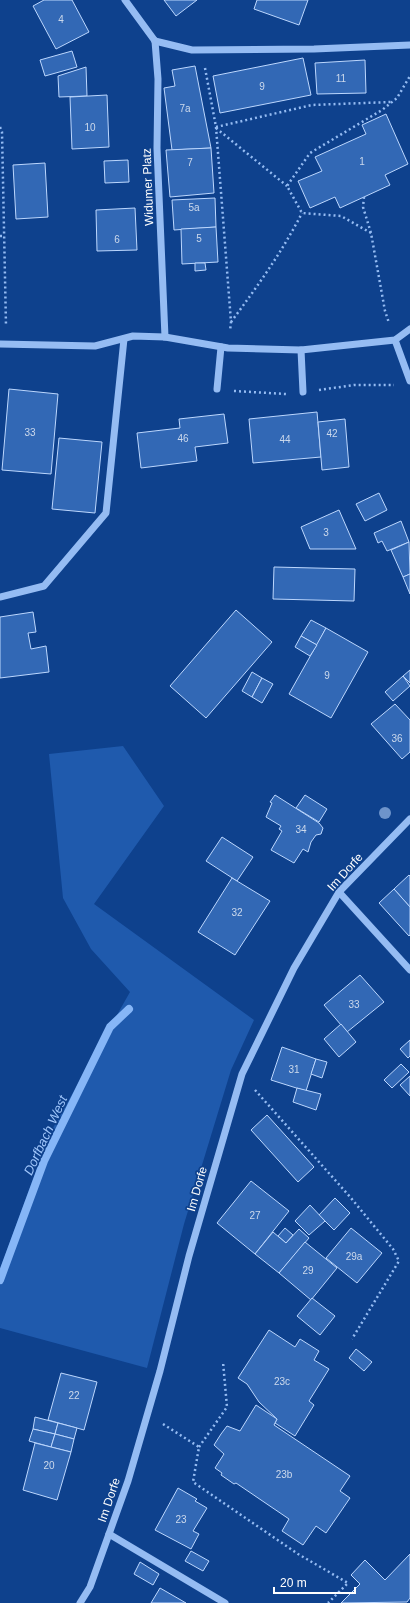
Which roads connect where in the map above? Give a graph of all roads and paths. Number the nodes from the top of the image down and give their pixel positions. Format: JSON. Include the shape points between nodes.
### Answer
{"nodes":[{"id":1,"x":125,"y":0,"type":"edge"},
{"id":2,"x":155,"y":41,"type":"junction"},
{"id":3,"x":410,"y":45,"type":"edge"},
{"id":4,"x":202,"y":50,"type":"junction"},
{"id":5,"x":410,"y":76,"type":"edge"},
{"id":6,"x":392,"y":102,"type":"junction"},
{"id":7,"x":0,"y":127,"type":"edge"},
{"id":8,"x":216,"y":128,"type":"junction"},
{"id":9,"x":287,"y":186,"type":"junction"},
{"id":10,"x":364,"y":197,"type":"dead end"},
{"id":11,"x":302,"y":213,"type":"junction"},
{"id":12,"x":371,"y":234,"type":"junction"},
{"id":13,"x":0,"y":236,"type":"edge"},
{"id":14,"x":4,"y":236,"type":"junction"},
{"id":15,"x":385,"y":311,"type":"dead end"},
{"id":16,"x":231,"y":322,"type":"junction"},
{"id":17,"x":230,"y":328,"type":"dead end"},
{"id":18,"x":410,"y":328,"type":"edge"},
{"id":19,"x":165,"y":337,"type":"junction"},
{"id":20,"x":124,"y":339,"type":"junction"},
{"id":21,"x":395,"y":340,"type":"junction"},
{"id":22,"x":3,"y":344,"type":"edge"},
{"id":23,"x":221,"y":347,"type":"junction"},
{"id":24,"x":301,"y":350,"type":"junction"},
{"id":25,"x":410,"y":381,"type":"edge"},
{"id":26,"x":217,"y":389,"type":"dead end"},
{"id":27,"x":303,"y":392,"type":"dead end"},
{"id":28,"x":0,"y":597,"type":"edge"},
{"id":29,"x":410,"y":819,"type":"edge"},
{"id":30,"x":339,"y":892,"type":"junction"},
{"id":31,"x":410,"y":970,"type":"edge"},
{"id":32,"x":242,"y":1074,"type":"junction"},
{"id":33,"x":352,"y":1339,"type":"dead end"},
{"id":34,"x":223,"y":1362,"type":"dead end"},
{"id":35,"x":148,"y":1414,"type":"junction"},
{"id":36,"x":198,"y":1447,"type":"junction"},
{"id":37,"x":109,"y":1534,"type":"junction"},
{"id":38,"x":80,"y":1603,"type":"edge"},
{"id":39,"x":225,"y":1603,"type":"edge"},
{"id":40,"x":328,"y":1603,"type":"edge"}],
"edges":[{"from":1,"to":2,"type":"street"},
{"from":2,"to":4,"type":"street"},
{"from":2,"to":19,"type":"street","name":"Widumer Platz"},
{"from":3,"to":4,"type":"street"},
{"from":4,"to":8,"type":"path"},
{"from":5,"to":6,"type":"path"},
{"from":6,"to":8,"type":"path","via":[[312,105]]},
{"from":6,"to":9,"type":"path","via":[[310,153]]},
{"from":7,"to":14,"type":"path"},
{"from":8,"to":9,"type":"path"},
{"from":8,"to":16,"type":"path"},
{"from":9,"to":11,"type":"path"},
{"from":10,"to":12,"type":"path","via":[[363,207]]},
{"from":11,"to":12,"type":"path","via":[[341,216]]},
{"from":11,"to":16,"type":"path","via":[[291,235]]},
{"from":12,"to":15,"type":"path"},
{"from":13,"to":14,"type":"path"},
{"from":14,"to":22,"type":"path"},
{"from":16,"to":17,"type":"path"},
{"from":18,"to":21,"type":"street"},
{"from":19,"to":20,"type":"street","via":[[133,336]]},
{"from":19,"to":23,"type":"street"},
{"from":20,"to":22,"type":"street","via":[[95,346]]},
{"from":20,"to":28,"type":"street","via":[[106,513],[44,586]]},
{"from":21,"to":24,"type":"street"},
{"from":21,"to":25,"type":"street"},
{"from":23,"to":24,"type":"street"},
{"from":23,"to":26,"type":"street"},
{"from":24,"to":27,"type":"street"},
{"from":29,"to":30,"type":"street","name":"Im Dorfe"},
{"from":30,"to":31,"type":"street"},
{"from":30,"to":32,"type":"street","name":"Im Dorfe","via":[[294,968]]},
{"from":32,"to":33,"type":"path","via":[[351,1198],[393,1249],[399,1261]]},
{"from":32,"to":35,"type":"street","name":"Im Dorfe","via":[[189,1256]]},
{"from":34,"to":36,"type":"path","via":[[227,1407]]},
{"from":35,"to":36,"type":"path"},
{"from":35,"to":37,"type":"street","name":"Im Dorfe"},
{"from":36,"to":40,"type":"path","via":[[193,1482],[298,1554],[348,1583]]},
{"from":37,"to":38,"type":"street","name":"Im Dorfe","via":[[90,1587]]},
{"from":37,"to":39,"type":"street"}]}
